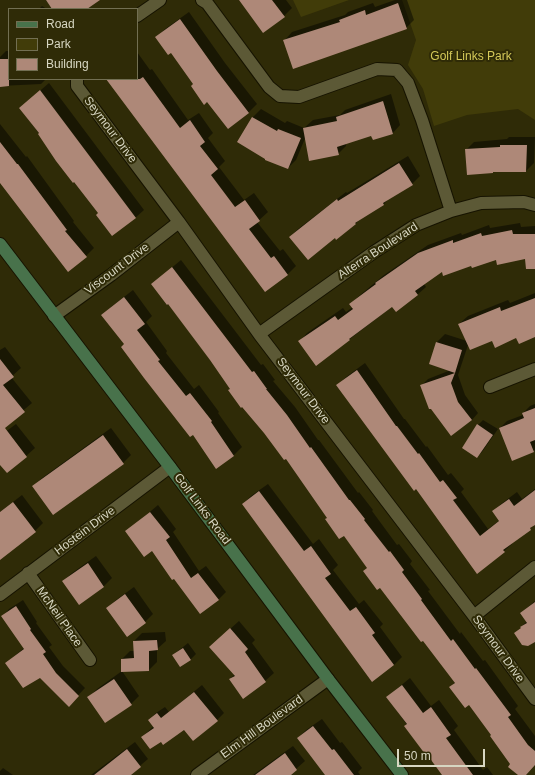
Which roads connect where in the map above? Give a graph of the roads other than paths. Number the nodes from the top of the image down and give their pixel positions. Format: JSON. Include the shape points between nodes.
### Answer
{"nodes":[{"id":1,"x":160,"y":0,"type":"edge"},
{"id":2,"x":202,"y":0,"type":"edge"},
{"id":3,"x":138,"y":15,"type":"edge"},
{"id":4,"x":77,"y":80,"type":"edge"},
{"id":5,"x":535,"y":205,"type":"edge"},
{"id":6,"x":451,"y":211,"type":"junction"},
{"id":7,"x":179,"y":222,"type":"junction"},
{"id":8,"x":0,"y":244,"type":"edge"},
{"id":9,"x":54,"y":316,"type":"junction"},
{"id":10,"x":259,"y":334,"type":"junction"},
{"id":11,"x":535,"y":369,"type":"edge"},
{"id":12,"x":490,"y":387,"type":"dead end"},
{"id":13,"x":170,"y":467,"type":"junction"},
{"id":14,"x":535,"y":567,"type":"edge"},
{"id":15,"x":28,"y":573,"type":"junction"},
{"id":16,"x":0,"y":594,"type":"edge"},
{"id":17,"x":474,"y":616,"type":"junction"},
{"id":18,"x":90,"y":660,"type":"dead end"},
{"id":19,"x":328,"y":679,"type":"junction"},
{"id":20,"x":535,"y":699,"type":"edge"},
{"id":21,"x":197,"y":775,"type":"edge"},
{"id":22,"x":402,"y":775,"type":"edge"}],
"edges":[{"from":1,"to":3,"type":"street"},
{"from":2,"to":6,"type":"street","via":[[207,3],[269,88],[280,96],[300,97],[377,69],[397,70],[408,83]]},
{"from":4,"to":7,"type":"street","name":"Seymour Drive","via":[[77,86]]},
{"from":5,"to":6,"type":"street","name":"Alterra Boulevard","via":[[524,202],[481,204]]},
{"from":6,"to":10,"type":"street","name":"Alterra Boulevard","via":[[416,225]]},
{"from":7,"to":9,"type":"street","name":"Viscount Drive"},
{"from":7,"to":10,"type":"street","name":"Seymour Drive"},
{"from":8,"to":9,"type":"main road","name":"Golf Links Road"},
{"from":9,"to":13,"type":"main road","name":"Golf Links Road"},
{"from":10,"to":17,"type":"street","name":"Seymour Drive"},
{"from":11,"to":12,"type":"street"},
{"from":13,"to":15,"type":"street","name":"Hostein Drive"},
{"from":13,"to":19,"type":"main road","name":"Golf Links Road"},
{"from":14,"to":17,"type":"street"},
{"from":15,"to":16,"type":"street","name":"Hostein Drive"},
{"from":15,"to":18,"type":"street","name":"McNeil Place"},
{"from":17,"to":20,"type":"street","name":"Seymour Drive"},
{"from":19,"to":21,"type":"street","name":"Elm Hill Boulevard"},
{"from":19,"to":22,"type":"main road","name":"Golf Links Road"}]}
